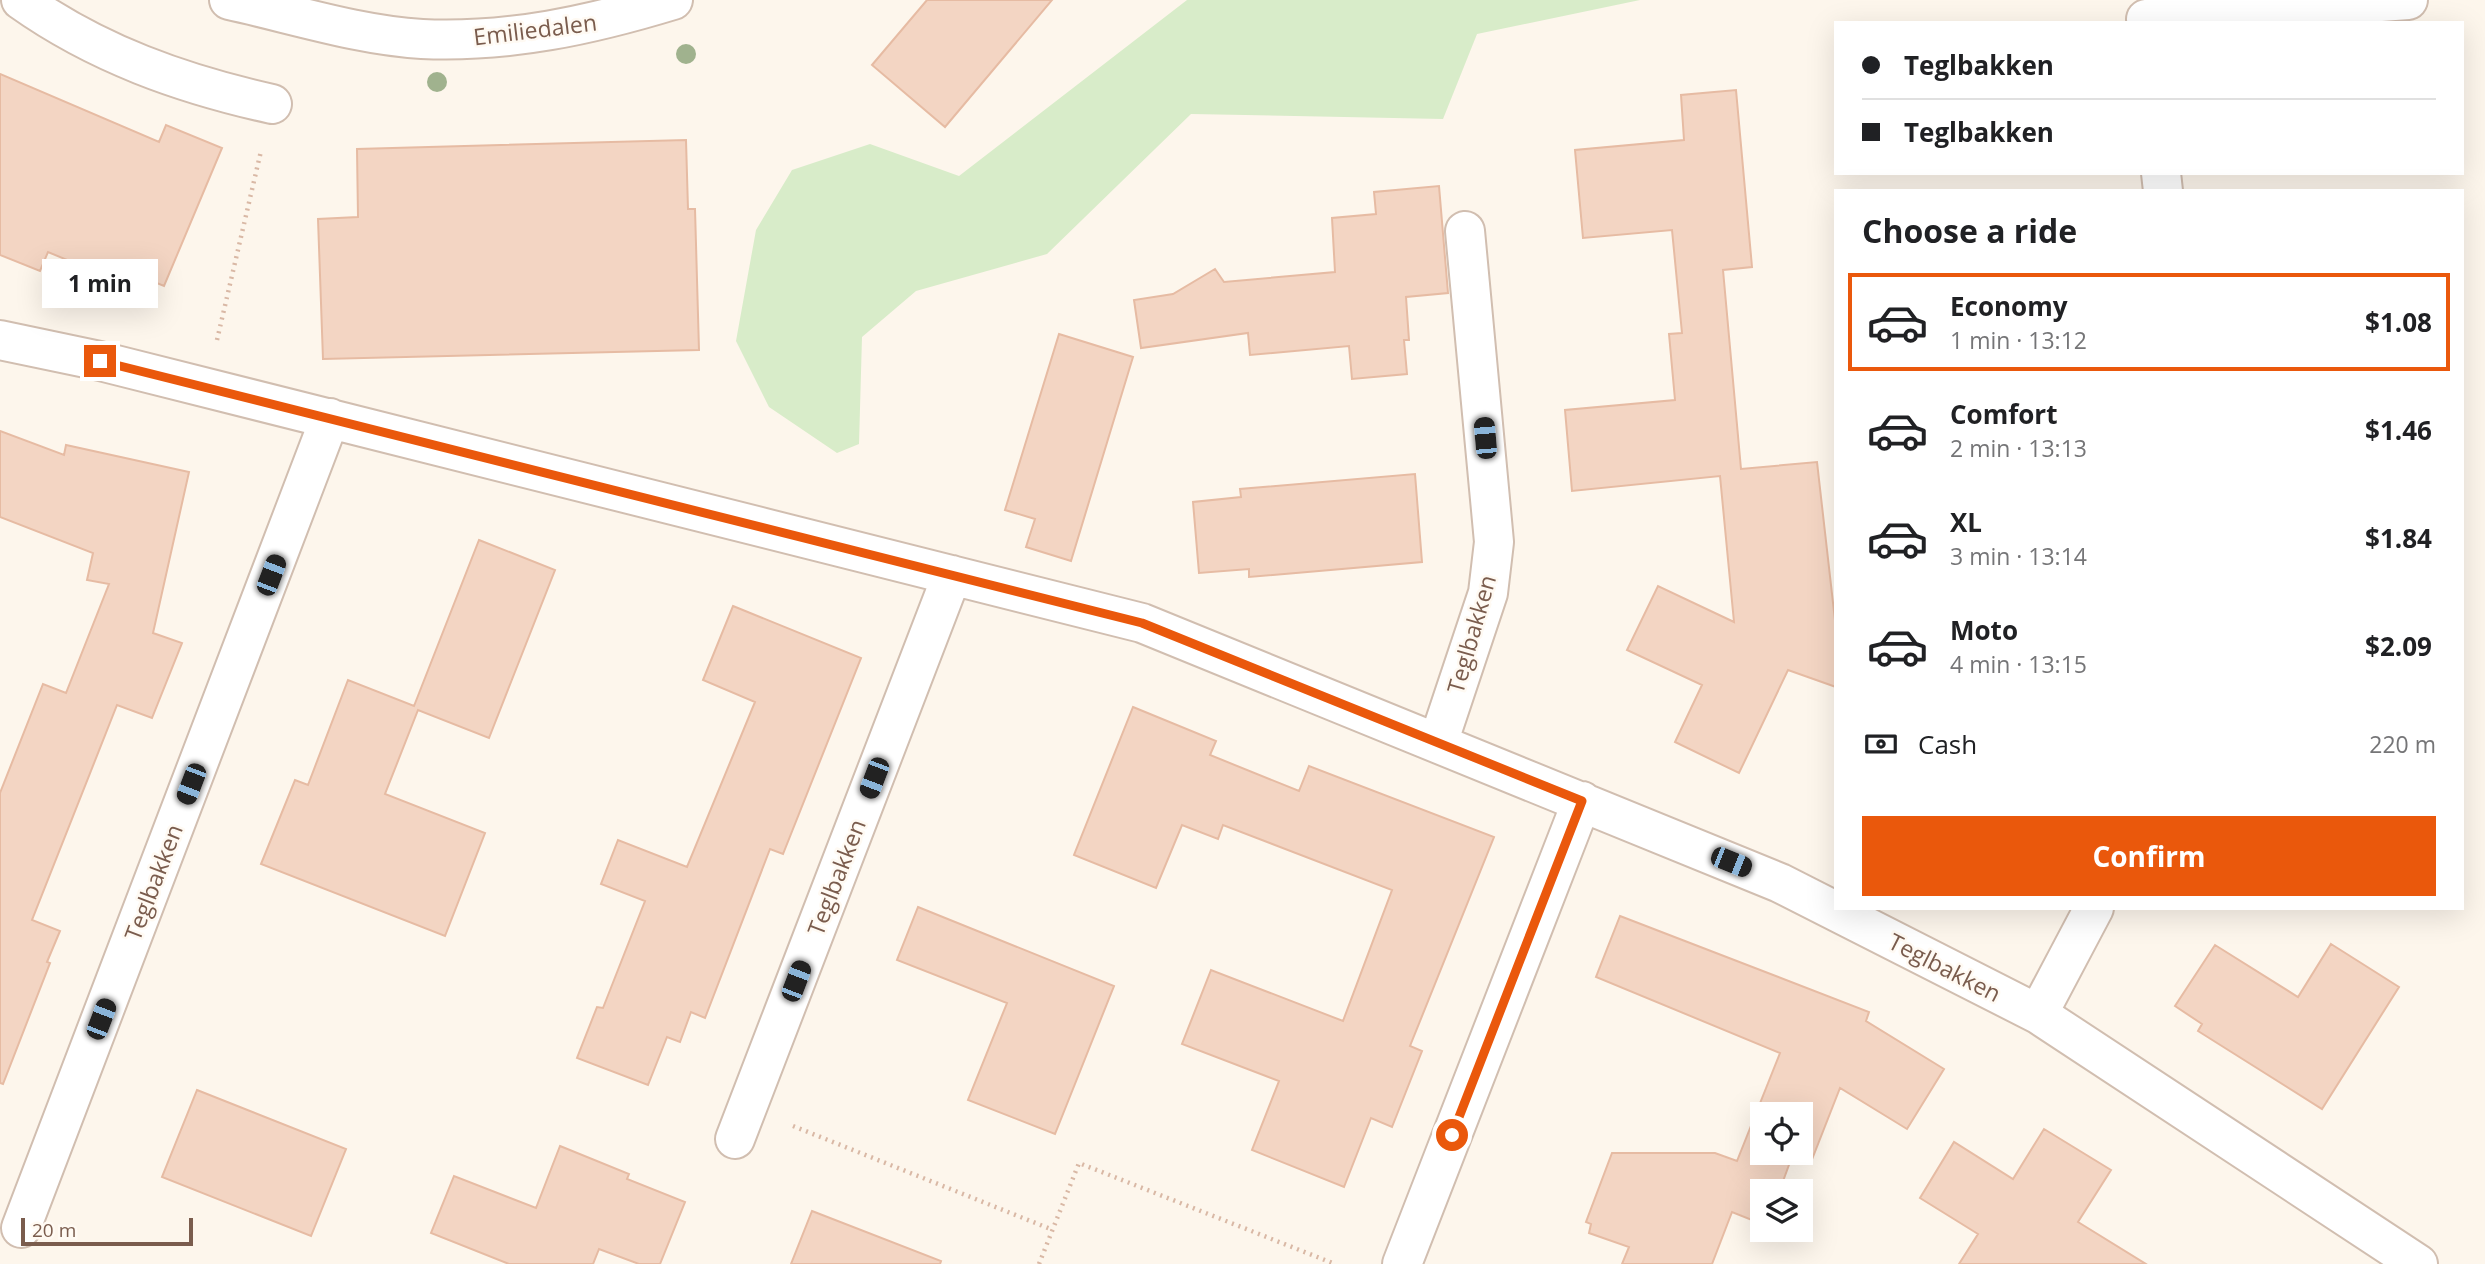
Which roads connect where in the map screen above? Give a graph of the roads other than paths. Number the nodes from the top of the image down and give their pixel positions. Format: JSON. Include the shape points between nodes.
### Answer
{"nodes":[{"id":1,"x":21,"y":0,"type":"edge"},
{"id":2,"x":229,"y":0,"type":"edge"},
{"id":3,"x":673,"y":0,"type":"edge"},
{"id":4,"x":2408,"y":0,"type":"edge"},
{"id":5,"x":2146,"y":14,"type":"edge"},
{"id":6,"x":272,"y":104,"type":"dead end"},
{"id":7,"x":1465,"y":230,"type":"dead end"},
{"id":8,"x":0,"y":340,"type":"edge"},
{"id":9,"x":330,"y":418,"type":"junction"},
{"id":10,"x":952,"y":575,"type":"junction"},
{"id":11,"x":1438,"y":743,"type":"junction"},
{"id":12,"x":1582,"y":801,"type":"junction"},
{"id":13,"x":2093,"y":910,"type":"edge"},
{"id":14,"x":2038,"y":1014,"type":"junction"},
{"id":15,"x":741,"y":1123,"type":"road end"},
{"id":16,"x":21,"y":1228,"type":"dead end"},
{"id":17,"x":1402,"y":1264,"type":"edge"},
{"id":18,"x":2418,"y":1264,"type":"edge"}],
"edges":[{"from":1,"to":6,"type":"street","via":[[128,61]]},
{"from":2,"to":3,"type":"street","name":"Emiliedalen","via":[[421,39],[499,39],[600,22]]},
{"from":4,"to":5,"type":"street"},
{"from":7,"to":11,"type":"street","name":"Teglbakken","via":[[1494,542],[1488,593]]},
{"from":8,"to":9,"type":"street","name":"Teglbakken"},
{"from":9,"to":10,"type":"street","name":"Teglbakken"},
{"from":9,"to":16,"type":"street","name":"Teglbakken"},
{"from":10,"to":11,"type":"street","name":"Teglbakken","via":[[1142,623]]},
{"from":10,"to":15,"type":"street","name":"Teglbakken"},
{"from":11,"to":12,"type":"street","name":"Teglbakken"},
{"from":12,"to":14,"type":"street","name":"Teglbakken","via":[[1780,883]]},
{"from":12,"to":17,"type":"street"},
{"from":13,"to":14,"type":"street"},
{"from":14,"to":18,"type":"street","name":"Teglbakken"}]}
